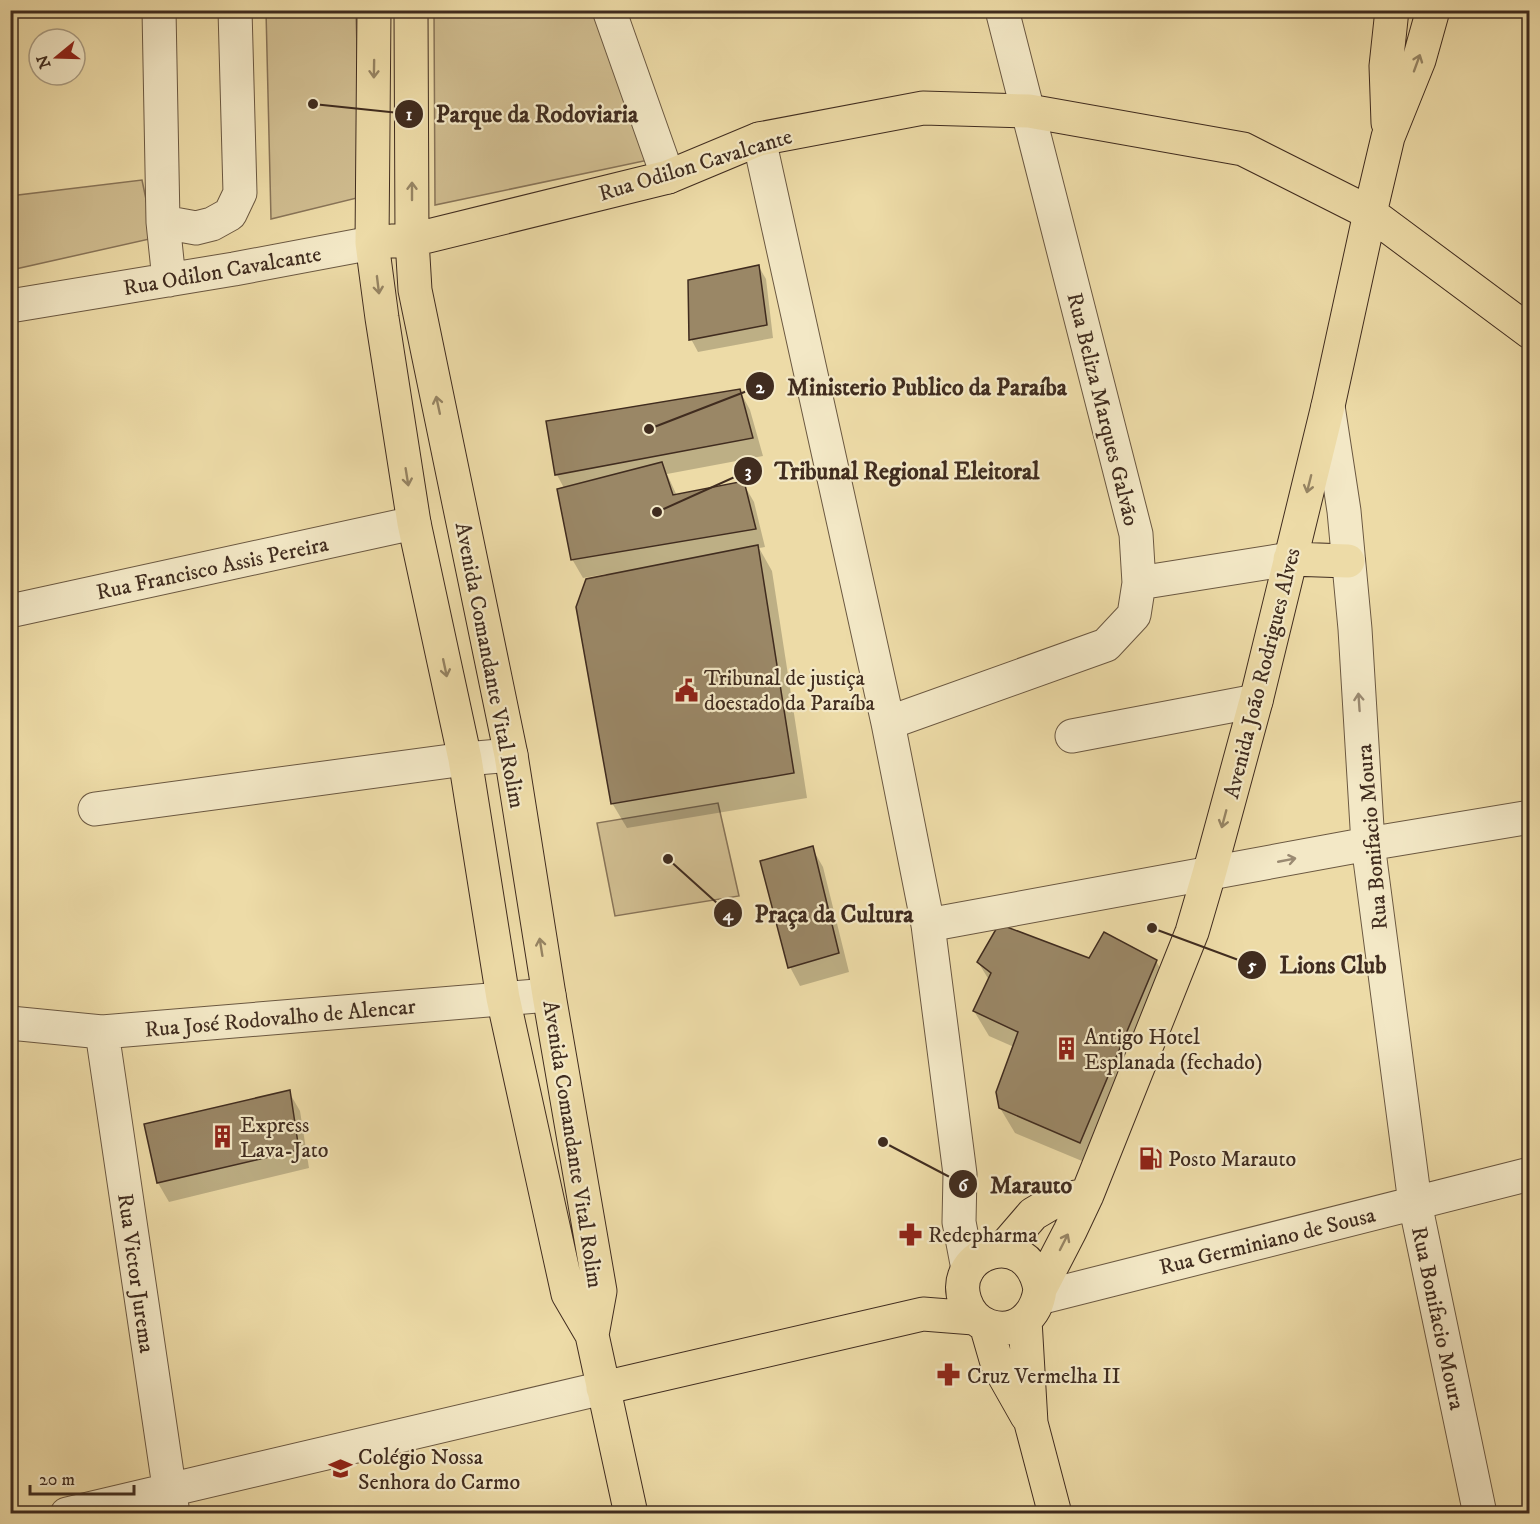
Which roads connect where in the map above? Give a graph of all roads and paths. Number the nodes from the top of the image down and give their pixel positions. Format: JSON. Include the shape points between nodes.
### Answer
{"nodes":[{"id":1,"x":159,"y":10,"type":"edge"},
{"id":2,"x":235,"y":10,"type":"edge"},
{"id":3,"x":374,"y":10,"type":"edge"},
{"id":4,"x":411,"y":10,"type":"edge"},
{"id":5,"x":609,"y":10,"type":"edge"},
{"id":6,"x":1002,"y":10,"type":"edge"},
{"id":7,"x":1392,"y":10,"type":"edge"},
{"id":8,"x":1433,"y":10,"type":"edge"},
{"id":9,"x":1029,"y":111,"type":"junction"},
{"id":10,"x":1388,"y":137,"type":"junction"},
{"id":11,"x":759,"y":139,"type":"junction"},
{"id":12,"x":668,"y":177,"type":"junction"},
{"id":13,"x":1370,"y":213,"type":"junction"},
{"id":14,"x":163,"y":222,"type":"junction"},
{"id":15,"x":412,"y":240,"type":"junction"},
{"id":16,"x":372,"y":243,"type":"junction"},
{"id":17,"x":169,"y":280,"type":"junction"},
{"id":18,"x":10,"y":306,"type":"edge"},
{"id":19,"x":1530,"y":332,"type":"edge"},
{"id":20,"x":1328,"y":406,"type":"junction"},
{"id":21,"x":414,"y":523,"type":"junction"},
{"id":22,"x":1290,"y":559,"type":"junction"},
{"id":23,"x":1348,"y":561,"type":"junction"},
{"id":24,"x":1139,"y":583,"type":"junction"},
{"id":25,"x":10,"y":611,"type":"edge"},
{"id":26,"x":1256,"y":701,"type":"junction"},
{"id":27,"x":888,"y":723,"type":"junction"},
{"id":28,"x":1072,"y":736,"type":"dead end"},
{"id":29,"x":510,"y":755,"type":"junction"},
{"id":30,"x":465,"y":759,"type":"junction"},
{"id":31,"x":95,"y":809,"type":"dead end"},
{"id":32,"x":1530,"y":817,"type":"edge"},
{"id":33,"x":1368,"y":844,"type":"junction"},
{"id":34,"x":1209,"y":874,"type":"junction"},
{"id":35,"x":928,"y":925,"type":"junction"},
{"id":36,"x":549,"y":995,"type":"junction"},
{"id":37,"x":503,"y":998,"type":"junction"},
{"id":38,"x":10,"y":1023,"type":"edge"},
{"id":39,"x":102,"y":1032,"type":"junction"},
{"id":40,"x":1530,"y":1174,"type":"edge"},
{"id":41,"x":1087,"y":1195,"type":"junction"},
{"id":42,"x":1414,"y":1203,"type":"junction"},
{"id":43,"x":980,"y":1263,"type":"junction"},
{"id":44,"x":1035,"y":1302,"type":"junction"},
{"id":45,"x":923,"y":1314,"type":"junction"},
{"id":46,"x":980,"y":1321,"type":"junction"},
{"id":47,"x":592,"y":1335,"type":"junction"},
{"id":48,"x":603,"y":1388,"type":"junction"},
{"id":49,"x":1031,"y":1423,"type":"junction"},
{"id":50,"x":171,"y":1502,"type":"edge"},
{"id":51,"x":67,"y":1514,"type":"edge"},
{"id":52,"x":631,"y":1514,"type":"edge"},
{"id":53,"x":1055,"y":1514,"type":"edge"},
{"id":54,"x":1480,"y":1514,"type":"edge"}],
"edges":[{"from":1,"to":14,"type":"street"},
{"from":2,"to":14,"type":"street","via":[[240,193],[230,214],[212,224],[196,228]]},
{"from":3,"to":16,"type":"main road","name":"Avenida Comandante Vital Rolim","one_way":true},
{"from":15,"to":4,"type":"main road","name":"Avenida Comandante Vital Rolim","one_way":true},
{"from":5,"to":12,"type":"street"},
{"from":6,"to":9,"type":"street","name":"Rua Beliza Marques Galvão"},
{"from":7,"to":10,"type":"main road","name":"Avenida João Rodrigues Alves","via":[[1386,66]]},
{"from":10,"to":8,"type":"main road","name":"Avenida João Rodrigues Alves","one_way":true,"via":[[1419,60]]},
{"from":9,"to":11,"type":"main road","name":"Rua Odilon Cavalcante","via":[[923,108]]},
{"from":9,"to":13,"type":"main road","name":"Rua Odilon Cavalcante","via":[[1243,149]]},
{"from":9,"to":24,"type":"street","name":"Rua Beliza Marques Galvão","via":[[1136,534]]},
{"from":10,"to":13,"type":"main road","name":"Avenida João Rodrigues Alves"},
{"from":11,"to":12,"type":"main road","name":"Rua Odilon Cavalcante"},
{"from":11,"to":27,"type":"street"},
{"from":12,"to":15,"type":"main road","name":"Rua Odilon Cavalcante"},
{"from":13,"to":19,"type":"main road","name":"Rua Odilon Cavalcante"},
{"from":13,"to":20,"type":"main road","name":"Avenida João Rodrigues Alves"},
{"from":14,"to":17,"type":"street"},
{"from":15,"to":16,"type":"main road","name":"Rua Odilon Cavalcante"},
{"from":29,"to":15,"type":"main road","name":"Avenida Comandante Vital Rolim","one_way":true,"via":[[415,290]]},
{"from":16,"to":17,"type":"street","name":"Rua Odilon Cavalcante"},
{"from":16,"to":21,"type":"main road","name":"Avenida Comandante Vital Rolim","one_way":true},
{"from":17,"to":18,"type":"street","name":"Rua Odilon Cavalcante"},
{"from":20,"to":22,"type":"main road","name":"Avenida João Rodrigues Alves","one_way":true},
{"from":20,"to":23,"type":"street","name":"Rua Bonifacio Moura"},
{"from":21,"to":25,"type":"street","name":"Rua Francisco Assis Pereira"},
{"from":21,"to":30,"type":"main road","name":"Avenida Comandante Vital Rolim","one_way":true},
{"from":22,"to":23,"type":"main road"},
{"from":22,"to":24,"type":"street"},
{"from":22,"to":26,"type":"main road","name":"Avenida João Rodrigues Alves"},
{"from":33,"to":23,"type":"street","name":"Rua Bonifacio Moura","one_way":true},
{"from":24,"to":27,"type":"street","name":"Rua Beliza Marques Galvão","via":[[1134,615],[1106,645]]},
{"from":26,"to":28,"type":"street"},
{"from":26,"to":34,"type":"main road","name":"Avenida João Rodrigues Alves","one_way":true},
{"from":27,"to":35,"type":"street"},
{"from":29,"to":30,"type":"street"},
{"from":36,"to":29,"type":"main road","name":"Avenida Comandante Vital Rolim","one_way":true},
{"from":30,"to":31,"type":"street"},
{"from":30,"to":37,"type":"main road","name":"Avenida Comandante Vital Rolim"},
{"from":32,"to":33,"type":"street"},
{"from":34,"to":33,"type":"street","one_way":true},
{"from":33,"to":42,"type":"street","name":"Rua Bonifacio Moura"},
{"from":34,"to":35,"type":"street"},
{"from":34,"to":41,"type":"main road","name":"Avenida João Rodrigues Alves","via":[[1192,932]]},
{"from":35,"to":43,"type":"street","via":[[960,1174]]},
{"from":36,"to":37,"type":"street","name":"Rua José Rodovalho de Alencar"},
{"from":36,"to":47,"type":"main road","name":"Avenida Comandante Vital Rolim","via":[[600,1292]]},
{"from":37,"to":39,"type":"street","name":"Rua José Rodovalho de Alencar"},
{"from":37,"to":47,"type":"main road","name":"Avenida Comandante Vital Rolim","via":[[568,1294]]},
{"from":38,"to":39,"type":"street","name":"Rua José Rodovalho de Alencar"},
{"from":39,"to":50,"type":"street","name":"Rua Victor Jurema"},
{"from":40,"to":42,"type":"street","name":"Rua Germiniano de Sousa"},
{"from":41,"to":43,"type":"main road","via":[[1055,1201],[1034,1214]]},
{"from":44,"to":41,"type":"main road","name":"Avenida João Rodrigues Alves","one_way":true},
{"from":42,"to":44,"type":"street","name":"Rua Germiniano de Sousa"},
{"from":42,"to":54,"type":"street","name":"Rua Bonifacio Moura"},
{"from":43,"to":44,"type":"main road","via":[[1013,1252],[1024,1258],[1038,1277]]},
{"from":43,"to":45,"type":"main road"},
{"from":43,"to":46,"type":"main road","via":[[963,1295],[967,1307]]},
{"from":44,"to":46,"type":"main road","via":[[1016,1325],[996,1328]]},
{"from":44,"to":49,"type":"main road"},
{"from":45,"to":46,"type":"main road"},
{"from":45,"to":48,"type":"main road"},
{"from":46,"to":49,"type":"main road","via":[[997,1363]]},
{"from":47,"to":48,"type":"main road"},
{"from":48,"to":50,"type":"street"},
{"from":48,"to":52,"type":"main road"},
{"from":49,"to":53,"type":"main road"},
{"from":50,"to":51,"type":"street"}]}
